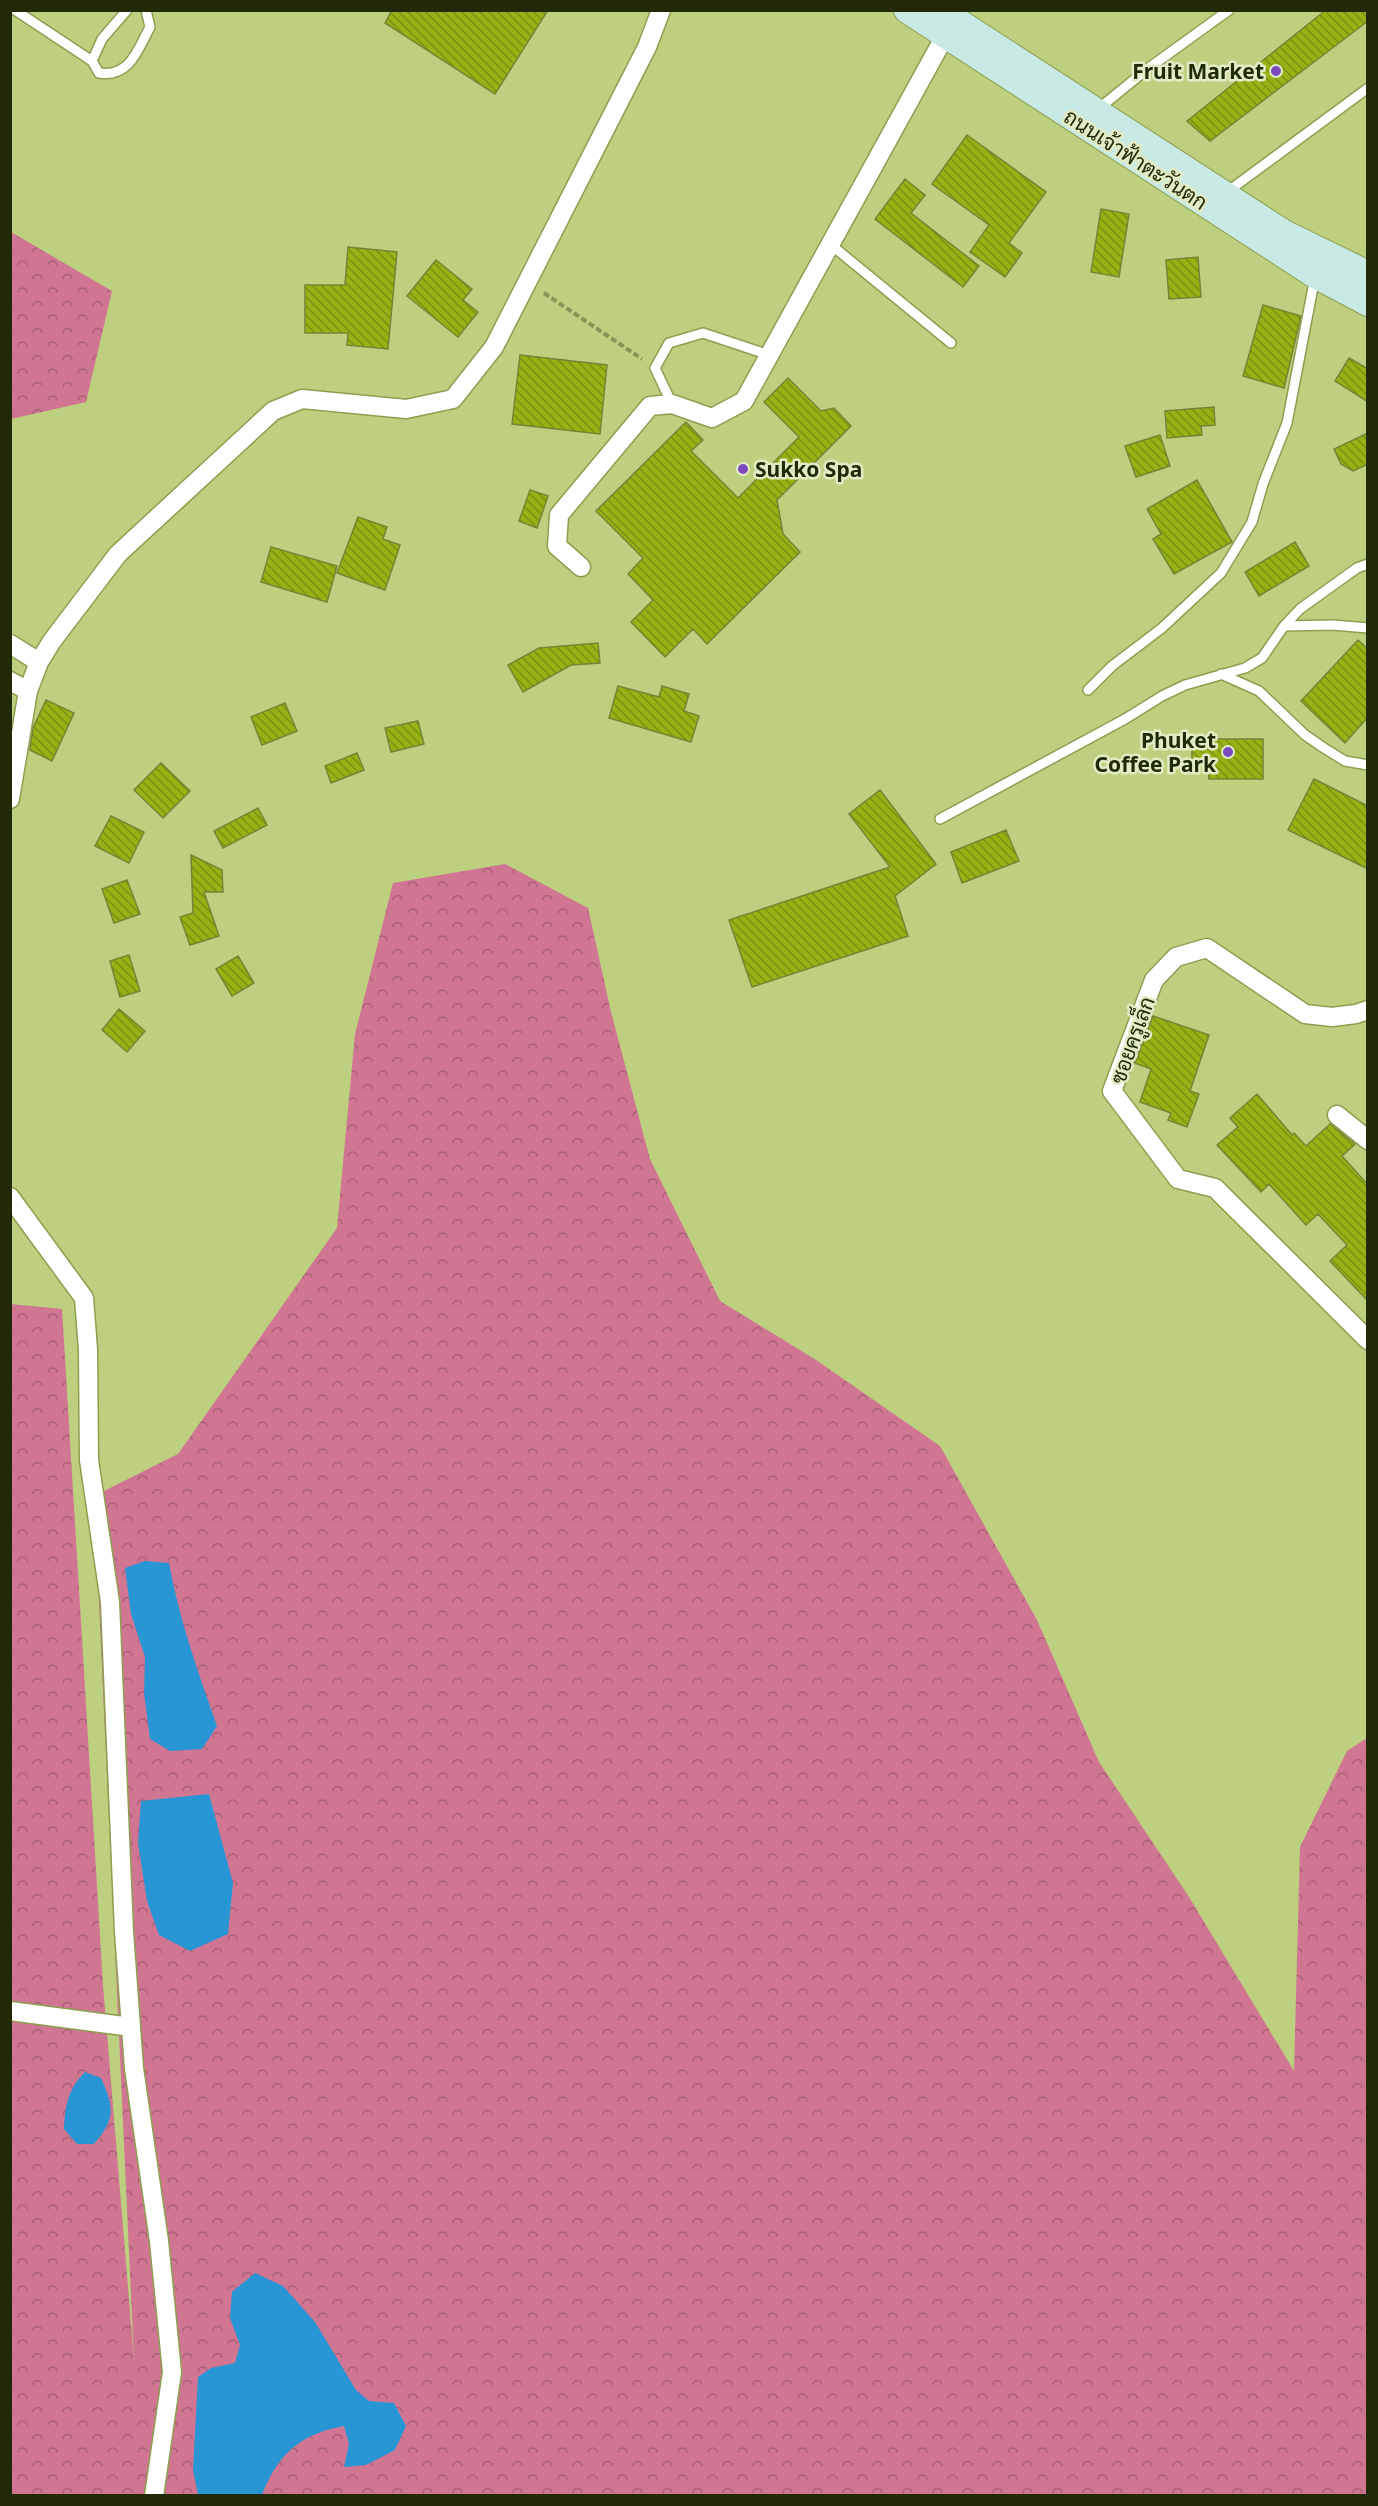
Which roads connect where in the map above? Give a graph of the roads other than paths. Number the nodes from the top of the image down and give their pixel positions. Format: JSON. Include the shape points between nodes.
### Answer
{"nodes":[{"id":1,"x":15,"y":10,"type":"edge"},
{"id":2,"x":127,"y":10,"type":"edge"},
{"id":3,"x":146,"y":10,"type":"edge"},
{"id":4,"x":661,"y":10,"type":"edge"},
{"id":5,"x":907,"y":10,"type":"edge"},
{"id":6,"x":940,"y":10,"type":"edge"},
{"id":7,"x":1229,"y":10,"type":"edge"},
{"id":8,"x":945,"y":36,"type":"junction"},
{"id":9,"x":92,"y":61,"type":"junction"},
{"id":10,"x":1368,"y":88,"type":"edge"},
{"id":11,"x":1090,"y":118,"type":"junction"},
{"id":12,"x":1216,"y":200,"type":"junction"},
{"id":13,"x":830,"y":244,"type":"junction"},
{"id":14,"x":1368,"y":274,"type":"edge"},
{"id":15,"x":1315,"y":275,"type":"junction"},
{"id":16,"x":1368,"y":303,"type":"edge"},
{"id":17,"x":951,"y":344,"type":"dead end"},
{"id":18,"x":769,"y":356,"type":"junction"},
{"id":19,"x":672,"y":404,"type":"junction"},
{"id":20,"x":1368,"y":564,"type":"edge"},
{"id":21,"x":581,"y":567,"type":"dead end"},
{"id":22,"x":1284,"y":626,"type":"junction"},
{"id":23,"x":1368,"y":628,"type":"edge"},
{"id":24,"x":10,"y":644,"type":"edge"},
{"id":25,"x":39,"y":662,"type":"junction"},
{"id":26,"x":1221,"y":674,"type":"junction"},
{"id":27,"x":10,"y":681,"type":"edge"},
{"id":28,"x":1088,"y":690,"type":"dead end"},
{"id":29,"x":28,"y":692,"type":"junction"},
{"id":30,"x":1368,"y":765,"type":"edge"},
{"id":31,"x":10,"y":799,"type":"edge"},
{"id":32,"x":939,"y":819,"type":"dead end"},
{"id":33,"x":1368,"y":1011,"type":"edge"},
{"id":34,"x":1337,"y":1115,"type":"dead end"},
{"id":35,"x":1368,"y":1140,"type":"edge"},
{"id":36,"x":10,"y":1197,"type":"edge"},
{"id":37,"x":1368,"y":1340,"type":"edge"},
{"id":38,"x":10,"y":2011,"type":"edge"},
{"id":39,"x":131,"y":2027,"type":"junction"},
{"id":40,"x":154,"y":2496,"type":"edge"}],
"edges":[{"from":1,"to":9,"type":"lane"},
{"from":2,"to":9,"type":"lane","via":[[102,39]]},
{"from":3,"to":9,"type":"lane","via":[[150,27],[129,65],[109,75],[99,73]]},
{"from":4,"to":25,"type":"street","via":[[647,47],[495,346],[453,399],[406,409],[302,399],[273,411],[118,554]]},
{"from":5,"to":8,"type":"main road","name":"ถนนเจ้าฟ้าตะวันตก"},
{"from":6,"to":11,"type":"main road","name":"ถนนเจ้าฟ้าตะวันตก"},
{"from":7,"to":11,"type":"lane","via":[[1146,70]]},
{"from":8,"to":11,"type":"main road","name":"ถนนเจ้าฟ้าตะวันตก"},
{"from":8,"to":13,"type":"street"},
{"from":10,"to":12,"type":"lane"},
{"from":11,"to":12,"type":"main road","name":"ถนนเจ้าฟ้าตะวันตก"},
{"from":12,"to":14,"type":"main road","name":"ถนนเจ้าฟ้าตะวันตก"},
{"from":12,"to":15,"type":"main road","name":"ถนนเจ้าฟ้าตะวันตก"},
{"from":13,"to":17,"type":"lane"},
{"from":13,"to":18,"type":"street"},
{"from":15,"to":16,"type":"main road","name":"ถนนเจ้าฟ้าตะวันตก"},
{"from":15,"to":28,"type":"lane","via":[[1287,423],[1252,522],[1221,573]]},
{"from":18,"to":19,"type":"street","via":[[744,401],[712,418]]},
{"from":18,"to":19,"type":"lane","via":[[703,333],[669,343],[655,368]]},
{"from":19,"to":21,"type":"street","via":[[650,406],[559,515],[557,546]]},
{"from":20,"to":22,"type":"lane","via":[[1300,609]]},
{"from":22,"to":23,"type":"lane"},
{"from":22,"to":26,"type":"lane","via":[[1262,658],[1245,669]]},
{"from":24,"to":25,"type":"street"},
{"from":25,"to":29,"type":"street"},
{"from":26,"to":30,"type":"lane","via":[[1259,692],[1323,748],[1345,761]]},
{"from":26,"to":32,"type":"lane","via":[[1162,696]]},
{"from":27,"to":29,"type":"street"},
{"from":29,"to":31,"type":"street"},
{"from":33,"to":37,"type":"street","name":"ซอยครูเล็ก","via":[[1332,1017],[1305,1014],[1207,948],[1176,957],[1154,980],[1112,1091],[1178,1179],[1215,1188]]},
{"from":34,"to":35,"type":"street"},
{"from":36,"to":39,"type":"street","via":[[84,1298],[89,1460],[110,1602]]},
{"from":38,"to":39,"type":"street"},
{"from":39,"to":40,"type":"street","via":[[172,2372]]}]}
